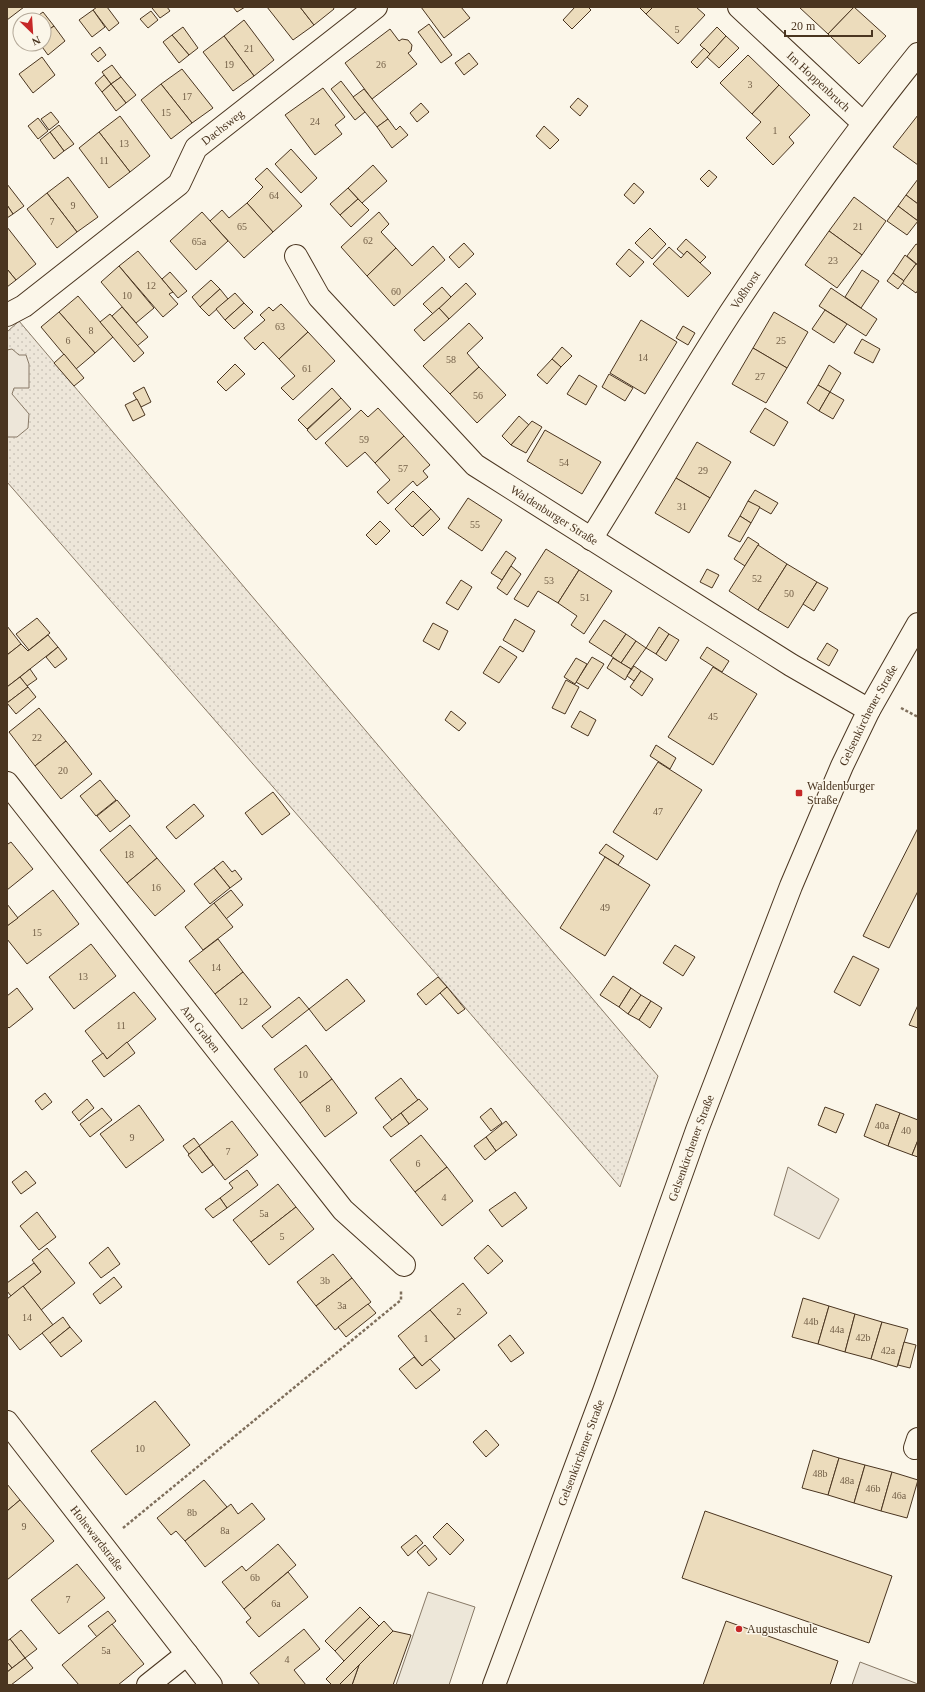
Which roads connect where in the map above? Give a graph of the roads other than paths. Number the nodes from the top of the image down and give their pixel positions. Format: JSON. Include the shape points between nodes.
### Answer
{"nodes":[{"id":1,"x":376,"y":7,"type":"edge"},
{"id":2,"x":739,"y":7,"type":"edge"},
{"id":3,"x":918,"y":54,"type":"edge"},
{"id":4,"x":863,"y":123,"type":"junction"},
{"id":5,"x":296,"y":256,"type":"dead end"},
{"id":6,"x":7,"y":315,"type":"edge"},
{"id":7,"x":591,"y":539,"type":"junction"},
{"id":8,"x":918,"y":624,"type":"edge"},
{"id":9,"x":869,"y":710,"type":"junction"},
{"id":10,"x":7,"y":783,"type":"edge"},
{"id":11,"x":404,"y":1265,"type":"road end"},
{"id":12,"x":7,"y":1422,"type":"edge"},
{"id":13,"x":187,"y":1654,"type":"junction"},
{"id":14,"x":148,"y":1685,"type":"edge"},
{"id":15,"x":211,"y":1685,"type":"edge"},
{"id":16,"x":494,"y":1685,"type":"edge"}],
"edges":[{"from":1,"to":6,"type":"street","name":"Dachsweg","via":[[196,148],[179,184],[24,306]]},
{"from":2,"to":4,"type":"street","name":"Im Hoppenbruch"},
{"from":3,"to":4,"type":"street","name":"Voßhorst"},
{"from":4,"to":7,"type":"street","name":"Voßhorst","via":[[730,314]]},
{"from":5,"to":7,"type":"street","name":"Waldenburger Straße","via":[[320,297],[475,465]]},
{"from":7,"to":9,"type":"street","name":"Waldenburger Straße","via":[[791,665]]},
{"from":8,"to":9,"type":"street","name":"Gelsenkirchener Straße"},
{"from":9,"to":16,"type":"street","name":"Gelsenkirchener Straße","via":[[791,886],[697,1130],[604,1391]]},
{"from":10,"to":11,"type":"street","name":"Am Graben","via":[[343,1210]]},
{"from":12,"to":13,"type":"street","name":"Hohewardstraße"},
{"from":13,"to":14,"type":"street"},
{"from":13,"to":15,"type":"street","name":"Hohewardstraße"}]}
